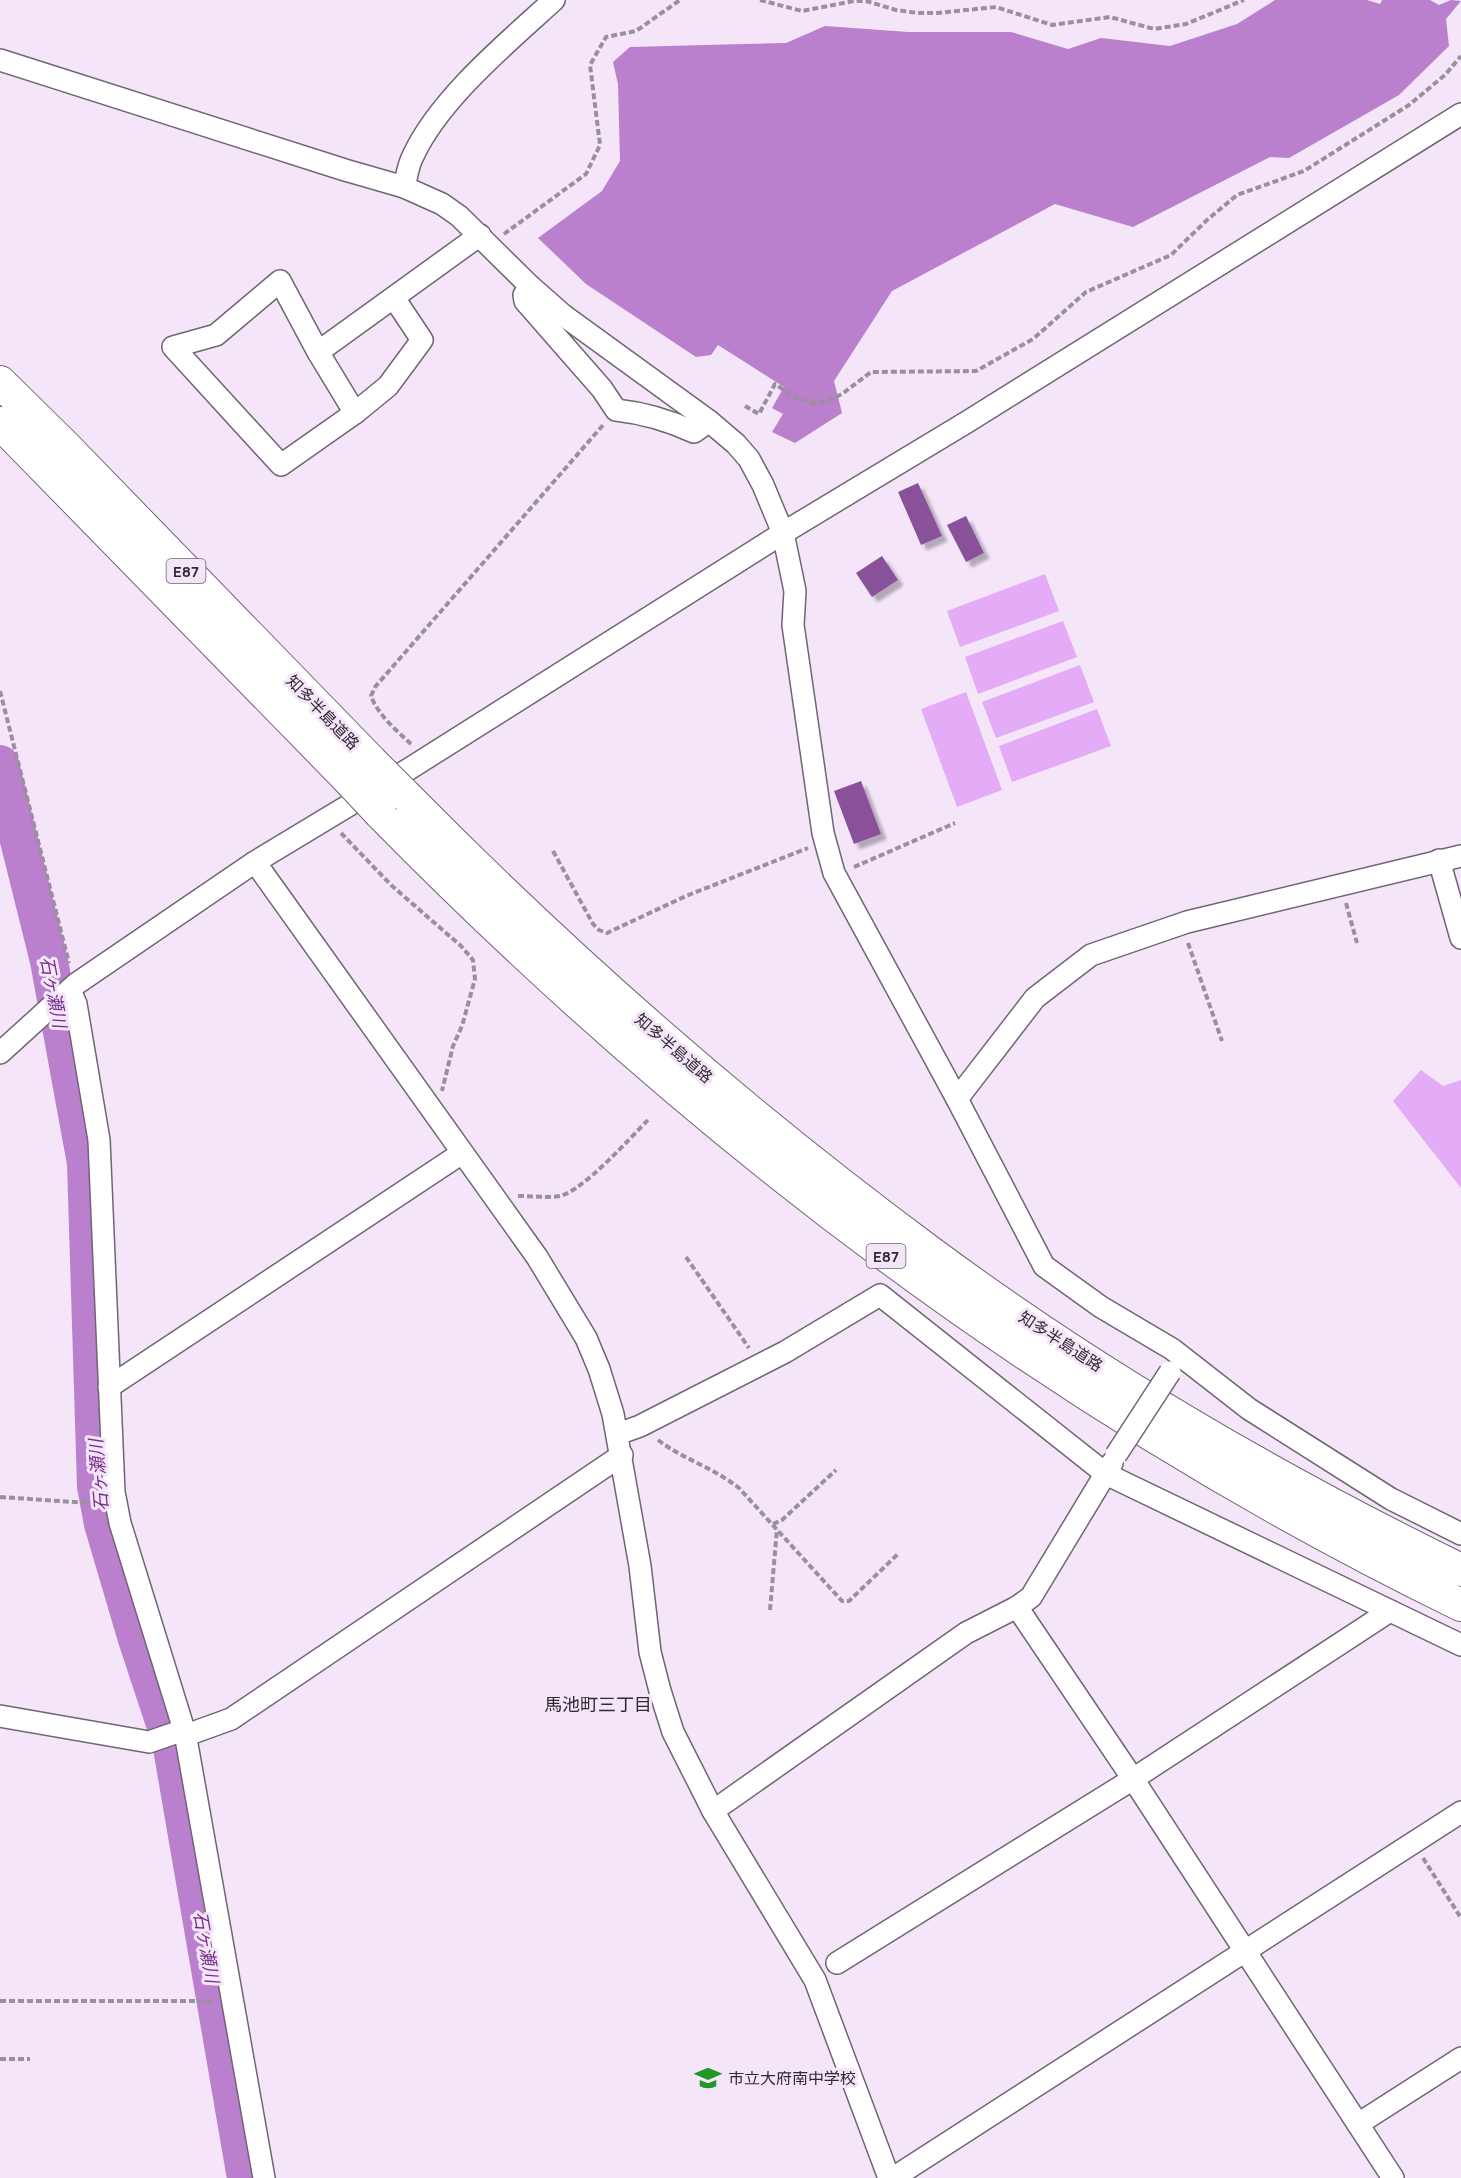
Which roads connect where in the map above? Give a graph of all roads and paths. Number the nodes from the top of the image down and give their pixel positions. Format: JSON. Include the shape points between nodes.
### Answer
{"nodes":[{"id":1,"x":554,"y":0,"type":"edge"},
{"id":2,"x":681,"y":0,"type":"edge"},
{"id":3,"x":760,"y":0,"type":"edge"},
{"id":4,"x":1244,"y":0,"type":"edge"},
{"id":5,"x":1461,"y":56,"type":"edge"},
{"id":6,"x":0,"y":60,"type":"edge"},
{"id":7,"x":1461,"y":114,"type":"edge"},
{"id":8,"x":404,"y":186,"type":"junction"},
{"id":9,"x":484,"y":240,"type":"junction"},
{"id":10,"x":530,"y":286,"type":"junction"},
{"id":11,"x":394,"y":298,"type":"junction"},
{"id":12,"x":318,"y":352,"type":"junction"},
{"id":13,"x":0,"y":382,"type":"edge"},
{"id":14,"x":745,"y":406,"type":"dead end"},
{"id":15,"x":616,"y":410,"type":"junction"},
{"id":16,"x":355,"y":413,"type":"junction"},
{"id":17,"x":709,"y":421,"type":"junction"},
{"id":18,"x":0,"y":423,"type":"edge"},
{"id":19,"x":783,"y":533,"type":"junction"},
{"id":20,"x":0,"y":691,"type":"edge"},
{"id":21,"x":426,"y":758,"type":"junction"},
{"id":22,"x":360,"y":771,"type":"junction"},
{"id":23,"x":328,"y":819,"type":"junction"},
{"id":24,"x":955,"y":823,"type":"dead end"},
{"id":25,"x":826,"y":843,"type":"junction"},
{"id":26,"x":553,"y":851,"type":"dead end"},
{"id":27,"x":1461,"y":856,"type":"edge"},
{"id":28,"x":1438,"y":860,"type":"junction"},
{"id":29,"x":255,"y":862,"type":"junction"},
{"id":30,"x":836,"y":876,"type":"junction"},
{"id":31,"x":1341,"y":884,"type":"junction"},
{"id":32,"x":1182,"y":924,"type":"junction"},
{"id":33,"x":1461,"y":938,"type":"edge"},
{"id":34,"x":1357,"y":943,"type":"dead end"},
{"id":35,"x":73,"y":987,"type":"junction"},
{"id":36,"x":1222,"y":1041,"type":"dead end"},
{"id":37,"x":0,"y":1053,"type":"edge"},
{"id":38,"x":957,"y":1099,"type":"junction"},
{"id":39,"x":430,"y":1108,"type":"junction"},
{"id":40,"x":648,"y":1120,"type":"dead end"},
{"id":41,"x":462,"y":1153,"type":"junction"},
{"id":42,"x":502,"y":1208,"type":"junction"},
{"id":43,"x":686,"y":1257,"type":"dead end"},
{"id":44,"x":1172,"y":1349,"type":"junction"},
{"id":45,"x":761,"y":1365,"type":"junction"},
{"id":46,"x":109,"y":1387,"type":"junction"},
{"id":47,"x":640,"y":1426,"type":"junction"},
{"id":48,"x":620,"y":1444,"type":"junction"},
{"id":49,"x":836,"y":1470,"type":"dead end"},
{"id":50,"x":1106,"y":1474,"type":"junction"},
{"id":51,"x":0,"y":1497,"type":"edge"},
{"id":52,"x":89,"y":1503,"type":"dead end"},
{"id":53,"x":773,"y":1524,"type":"junction"},
{"id":54,"x":777,"y":1529,"type":"junction"},
{"id":55,"x":1461,"y":1534,"type":"edge"},
{"id":56,"x":899,"y":1553,"type":"dead end"},
{"id":57,"x":1461,"y":1570,"type":"edge"},
{"id":58,"x":1461,"y":1605,"type":"edge"},
{"id":59,"x":1017,"y":1607,"type":"junction"},
{"id":60,"x":771,"y":1610,"type":"dead end"},
{"id":61,"x":1390,"y":1611,"type":"junction"},
{"id":62,"x":1461,"y":1645,"type":"edge"},
{"id":63,"x":0,"y":1716,"type":"edge"},
{"id":64,"x":172,"y":1735,"type":"junction"},
{"id":65,"x":1133,"y":1779,"type":"junction"},
{"id":66,"x":713,"y":1811,"type":"junction"},
{"id":67,"x":1461,"y":1812,"type":"edge"},
{"id":68,"x":1414,"y":1843,"type":"junction"},
{"id":69,"x":1461,"y":1918,"type":"edge"},
{"id":70,"x":1245,"y":1952,"type":"junction"},
{"id":71,"x":837,"y":1963,"type":"dead end"},
{"id":72,"x":0,"y":2001,"type":"edge"},
{"id":73,"x":207,"y":2002,"type":"dead end"},
{"id":74,"x":1461,"y":2058,"type":"edge"},
{"id":75,"x":0,"y":2059,"type":"edge"},
{"id":76,"x":30,"y":2059,"type":"dead end"},
{"id":77,"x":1358,"y":2124,"type":"junction"},
{"id":78,"x":264,"y":2178,"type":"edge"},
{"id":79,"x":891,"y":2178,"type":"edge"},
{"id":80,"x":1392,"y":2178,"type":"edge"}],
"edges":[{"from":1,"to":8,"type":"street","via":[[440,112],[411,158]]},
{"from":2,"to":9,"type":"path","via":[[636,31],[606,37],[590,65],[600,144],[586,174]]},
{"from":3,"to":4,"type":"path","via":[[802,11],[854,1],[918,13],[996,7],[1052,25],[1110,17],[1154,29],[1186,24]]},
{"from":5,"to":14,"type":"path","via":[[1409,105],[1304,171],[1237,195],[1172,255],[1086,292],[1033,339],[976,371],[872,372],[842,394],[814,403],[796,398],[775,384],[759,414]]},
{"from":6,"to":8,"type":"street"},
{"from":7,"to":19,"type":"street"},
{"from":8,"to":9,"type":"street","via":[[442,204]]},
{"from":9,"to":10,"type":"street"},
{"from":9,"to":11,"type":"street"},
{"from":10,"to":15,"type":"street","via":[[525,301]]},
{"from":10,"to":17,"type":"street","via":[[563,315]]},
{"from":11,"to":12,"type":"street"},
{"from":11,"to":16,"type":"street","via":[[422,340],[388,386]]},
{"from":12,"to":16,"type":"street"},
{"from":12,"to":16,"type":"street","via":[[280,281],[216,335],[173,347],[281,465]]},
{"from":13,"to":22,"type":"highway","name":"知多半島道路","number":"E87","via":[[74,455]]},
{"from":15,"to":17,"type":"street","via":[[669,420],[694,432]]},
{"from":15,"to":21,"type":"path","via":[[375,687],[371,696],[380,712]]},
{"from":17,"to":19,"type":"street","via":[[748,459]]},
{"from":18,"to":22,"type":"highway","name":"知多半島道路","number":"E87"},
{"from":19,"to":21,"type":"street"},
{"from":19,"to":25,"type":"street","via":[[795,591],[793,624]]},
{"from":20,"to":35,"type":"path"},
{"from":21,"to":23,"type":"street"},
{"from":22,"to":57,"type":"highway","name":"知多半島道路","number":"E87","bridge":true,"via":[[408,798],[508,898],[646,1026],[772,1131],[931,1254],[1176,1415],[1289,1480]]},
{"from":22,"to":58,"type":"highway","name":"知多半島道路","number":"E87","bridge":true,"via":[[380,813],[485,917],[628,1048],[754,1155],[913,1276],[1162,1442]]},
{"from":23,"to":29,"type":"street"},
{"from":23,"to":39,"type":"path","via":[[375,870],[473,960],[475,979],[462,1026],[441,1094]]},
{"from":24,"to":30,"type":"path"},
{"from":25,"to":26,"type":"path","via":[[686,896],[607,933],[593,924]]},
{"from":25,"to":30,"type":"street"},
{"from":27,"to":28,"type":"street"},
{"from":28,"to":31,"type":"street"},
{"from":28,"to":33,"type":"street"},
{"from":29,"to":35,"type":"street"},
{"from":29,"to":39,"type":"street"},
{"from":30,"to":38,"type":"street"},
{"from":31,"to":32,"type":"street"},
{"from":31,"to":34,"type":"path"},
{"from":32,"to":36,"type":"path"},
{"from":32,"to":38,"type":"street","via":[[1091,955],[1035,998]]},
{"from":35,"to":37,"type":"street"},
{"from":35,"to":46,"type":"street","via":[[99,1140]]},
{"from":38,"to":44,"type":"street","via":[[1044,1266],[1101,1307]]},
{"from":39,"to":41,"type":"street"},
{"from":40,"to":42,"type":"path","via":[[574,1189],[562,1195],[517,1196]]},
{"from":41,"to":42,"type":"street"},
{"from":41,"to":46,"type":"street"},
{"from":42,"to":48,"type":"street","via":[[586,1338],[608,1393]]},
{"from":43,"to":45,"type":"path"},
{"from":44,"to":50,"type":"street","bridge":true,"via":[[1170,1372]]},
{"from":44,"to":55,"type":"street","via":[[1249,1409],[1391,1499]]},
{"from":45,"to":47,"type":"street"},
{"from":45,"to":50,"type":"street","via":[[880,1295]]},
{"from":46,"to":64,"type":"street","via":[[114,1492]]},
{"from":47,"to":48,"type":"street"},
{"from":47,"to":53,"type":"path","via":[[672,1451],[725,1477]]},
{"from":48,"to":64,"type":"street","via":[[231,1719]]},
{"from":48,"to":66,"type":"street","via":[[650,1652],[673,1732]]},
{"from":49,"to":53,"type":"path"},
{"from":50,"to":59,"type":"street","via":[[1031,1597]]},
{"from":50,"to":61,"type":"street"},
{"from":51,"to":52,"type":"path"},
{"from":53,"to":54,"type":"path"},
{"from":54,"to":56,"type":"path","via":[[842,1600],[849,1601]]},
{"from":54,"to":60,"type":"path"},
{"from":59,"to":65,"type":"street"},
{"from":59,"to":66,"type":"street","via":[[966,1633]]},
{"from":61,"to":62,"type":"street"},
{"from":61,"to":65,"type":"street"},
{"from":63,"to":64,"type":"street","via":[[149,1742]]},
{"from":64,"to":78,"type":"street"},
{"from":65,"to":70,"type":"street"},
{"from":65,"to":71,"type":"street"},
{"from":66,"to":79,"type":"street","via":[[815,1980]]},
{"from":67,"to":68,"type":"street"},
{"from":68,"to":69,"type":"path"},
{"from":68,"to":70,"type":"street"},
{"from":70,"to":77,"type":"street"},
{"from":70,"to":79,"type":"street"},
{"from":72,"to":73,"type":"path"},
{"from":74,"to":77,"type":"street"},
{"from":75,"to":76,"type":"path"},
{"from":77,"to":80,"type":"street"}]}
